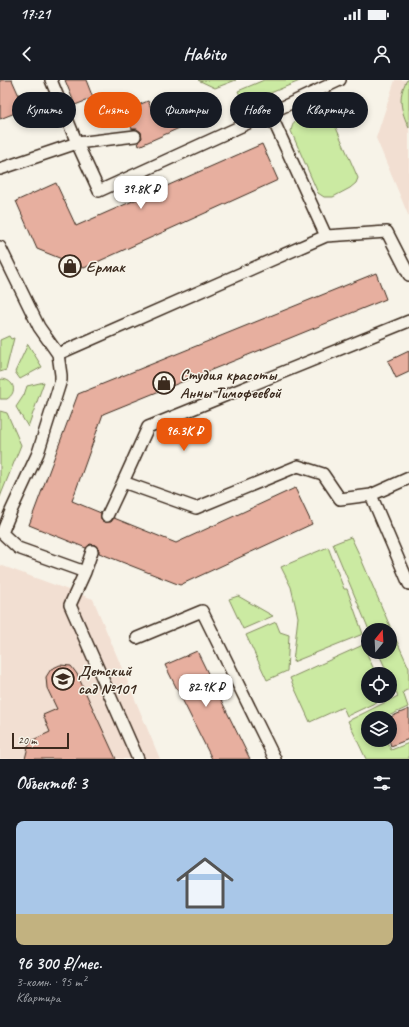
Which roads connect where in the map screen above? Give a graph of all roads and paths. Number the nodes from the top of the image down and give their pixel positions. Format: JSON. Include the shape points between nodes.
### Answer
{"nodes":[{"id":1,"x":51,"y":80,"type":"edge"},
{"id":2,"x":340,"y":80,"type":"edge"},
{"id":3,"x":284,"y":106,"type":"edge"},
{"id":4,"x":237,"y":128,"type":"edge"},
{"id":5,"x":277,"y":128,"type":"edge"},
{"id":6,"x":135,"y":136,"type":"dead end"},
{"id":7,"x":77,"y":143,"type":"junction"},
{"id":8,"x":0,"y":169,"type":"edge"},
{"id":9,"x":326,"y":236,"type":"junction"},
{"id":10,"x":0,"y":247,"type":"edge"},
{"id":11,"x":409,"y":276,"type":"edge"},
{"id":12,"x":409,"y":321,"type":"edge"},
{"id":13,"x":58,"y":354,"type":"junction"},
{"id":14,"x":409,"y":478,"type":"edge"},
{"id":15,"x":123,"y":482,"type":"junction"},
{"id":16,"x":371,"y":495,"type":"junction"},
{"id":17,"x":107,"y":516,"type":"dead end"},
{"id":18,"x":92,"y":551,"type":"dead end"},
{"id":19,"x":84,"y":572,"type":"junction"},
{"id":20,"x":409,"y":584,"type":"edge"},
{"id":21,"x":136,"y":638,"type":"dead end"},
{"id":22,"x":138,"y":759,"type":"edge"},
{"id":23,"x":275,"y":759,"type":"edge"}],
"edges":[{"from":1,"to":7,"type":"lane"},
{"from":2,"to":3,"type":"lane"},
{"from":4,"to":7,"type":"lane","via":[[99,191]]},
{"from":5,"to":9,"type":"lane"},
{"from":6,"to":7,"type":"lane"},
{"from":7,"to":8,"type":"lane"},
{"from":9,"to":11,"type":"lane","via":[[387,232]]},
{"from":9,"to":13,"type":"lane"},
{"from":10,"to":13,"type":"lane","via":[[39,327]]},
{"from":12,"to":15,"type":"lane","via":[[148,428]]},
{"from":13,"to":19,"type":"lane","via":[[61,380],[38,454],[2,533],[18,548]]},
{"from":14,"to":16,"type":"lane"},
{"from":15,"to":16,"type":"lane","via":[[196,508],[298,466],[323,474],[340,499]]},
{"from":15,"to":17,"type":"lane"},
{"from":16,"to":20,"type":"lane"},
{"from":18,"to":19,"type":"lane"},
{"from":19,"to":22,"type":"lane","via":[[70,604]]},
{"from":21,"to":23,"type":"lane","via":[[202,611]]}]}
